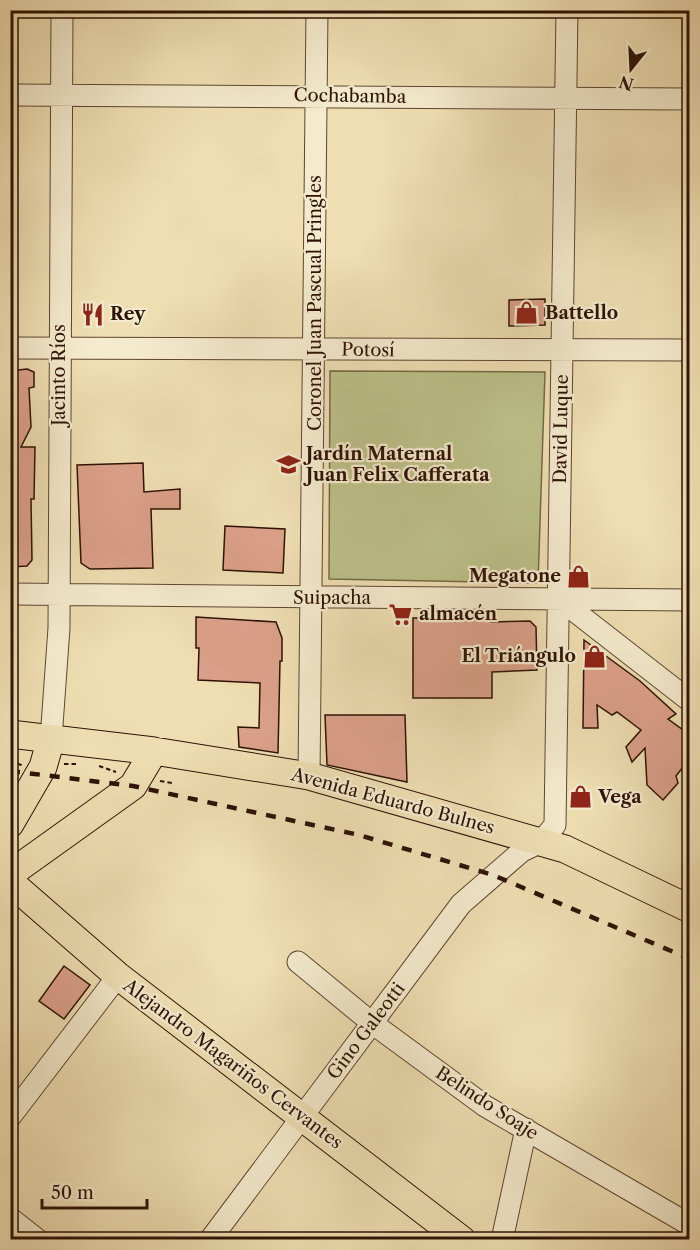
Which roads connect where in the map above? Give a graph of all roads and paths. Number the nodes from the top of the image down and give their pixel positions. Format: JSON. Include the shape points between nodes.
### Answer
{"nodes":[{"id":1,"x":62,"y":10,"type":"edge"},
{"id":2,"x":317,"y":10,"type":"edge"},
{"id":3,"x":567,"y":10,"type":"edge"},
{"id":4,"x":10,"y":95,"type":"edge"},
{"id":5,"x":317,"y":95,"type":"junction"},
{"id":6,"x":60,"y":96,"type":"junction"},
{"id":7,"x":690,"y":99,"type":"edge"},
{"id":8,"x":566,"y":100,"type":"junction"},
{"id":9,"x":10,"y":348,"type":"edge"},
{"id":10,"x":59,"y":348,"type":"junction"},
{"id":11,"x":315,"y":349,"type":"junction"},
{"id":12,"x":690,"y":350,"type":"edge"},
{"id":13,"x":562,"y":352,"type":"junction"},
{"id":14,"x":10,"y":594,"type":"edge"},
{"id":15,"x":58,"y":594,"type":"junction"},
{"id":16,"x":313,"y":598,"type":"junction"},
{"id":17,"x":558,"y":599,"type":"junction"},
{"id":18,"x":690,"y":600,"type":"edge"},
{"id":19,"x":690,"y":701,"type":"edge"},
{"id":20,"x":10,"y":734,"type":"edge"},
{"id":21,"x":51,"y":739,"type":"junction"},
{"id":22,"x":154,"y":751,"type":"junction"},
{"id":23,"x":10,"y":762,"type":"edge"},
{"id":24,"x":84,"y":762,"type":"dead end"},
{"id":25,"x":44,"y":764,"type":"junction"},
{"id":26,"x":94,"y":764,"type":"dead end"},
{"id":27,"x":309,"y":776,"type":"junction"},
{"id":28,"x":141,"y":777,"type":"junction"},
{"id":29,"x":172,"y":783,"type":"dead end"},
{"id":30,"x":10,"y":824,"type":"edge"},
{"id":31,"x":541,"y":842,"type":"junction"},
{"id":32,"x":10,"y":874,"type":"edge"},
{"id":33,"x":10,"y":882,"type":"edge"},
{"id":34,"x":690,"y":909,"type":"edge"},
{"id":35,"x":297,"y":962,"type":"dead end"},
{"id":36,"x":118,"y":975,"type":"junction"},
{"id":37,"x":372,"y":1023,"type":"junction"},
{"id":38,"x":10,"y":1117,"type":"edge"},
{"id":39,"x":302,"y":1117,"type":"junction"},
{"id":40,"x":526,"y":1129,"type":"junction"},
{"id":41,"x":10,"y":1218,"type":"edge"},
{"id":42,"x":690,"y":1225,"type":"edge"},
{"id":43,"x":38,"y":1239,"type":"edge"},
{"id":44,"x":210,"y":1239,"type":"edge"},
{"id":45,"x":462,"y":1239,"type":"edge"},
{"id":46,"x":502,"y":1239,"type":"edge"}],
"edges":[{"from":1,"to":6,"type":"street","name":"Jacinto Ríos"},
{"from":2,"to":5,"type":"street","name":"Coronel Juan Pascual Pringles"},
{"from":3,"to":8,"type":"street","name":"David Luque"},
{"from":4,"to":6,"type":"street","name":"Cochabamba"},
{"from":5,"to":6,"type":"street","name":"Cochabamba"},
{"from":5,"to":8,"type":"street","name":"Cochabamba"},
{"from":5,"to":11,"type":"street","name":"Coronel Juan Pascual Pringles"},
{"from":6,"to":10,"type":"street","name":"Jacinto Ríos"},
{"from":7,"to":8,"type":"street","name":"Cochabamba"},
{"from":8,"to":13,"type":"street","name":"David Luque"},
{"from":9,"to":10,"type":"street","name":"Potosí"},
{"from":10,"to":11,"type":"street","name":"Potosí"},
{"from":10,"to":15,"type":"street","name":"Jacinto Ríos"},
{"from":11,"to":13,"type":"street","name":"Potosí"},
{"from":11,"to":16,"type":"street","name":"Coronel Juan Pascual Pringles"},
{"from":12,"to":13,"type":"street","name":"Potosí"},
{"from":13,"to":17,"type":"street","name":"David Luque"},
{"from":14,"to":15,"type":"street","name":"Suipacha"},
{"from":15,"to":16,"type":"street","name":"Suipacha"},
{"from":15,"to":21,"type":"street","name":"Jacinto Ríos"},
{"from":16,"to":17,"type":"street","name":"Suipacha"},
{"from":16,"to":27,"type":"street","name":"Coronel Juan Pascual Pringles"},
{"from":17,"to":18,"type":"street","name":"Suipacha"},
{"from":17,"to":19,"type":"street"},
{"from":17,"to":31,"type":"street","name":"David Luque","via":[[555,825]]},
{"from":20,"to":21,"type":"main road","name":"Avenida Eduardo Bulnes"},
{"from":21,"to":22,"type":"main road","name":"Avenida Eduardo Bulnes"},
{"from":21,"to":25,"type":"main road"},
{"from":22,"to":27,"type":"main road","name":"Avenida Eduardo Bulnes"},
{"from":22,"to":28,"type":"main road"},
{"from":23,"to":25,"type":"path"},
{"from":24,"to":25,"type":"path"},
{"from":25,"to":30,"type":"main road"},
{"from":26,"to":28,"type":"path"},
{"from":27,"to":31,"type":"main road","name":"Avenida Eduardo Bulnes"},
{"from":28,"to":29,"type":"path"},
{"from":28,"to":32,"type":"main road","via":[[115,801]]},
{"from":31,"to":34,"type":"main road","name":"Avenida Eduardo Bulnes","via":[[565,849]]},
{"from":31,"to":37,"type":"street","name":"Gino Galeotti","via":[[522,851],[461,904]]},
{"from":33,"to":36,"type":"main road","name":"Alejandro Magariños Cervantes"},
{"from":35,"to":37,"type":"street","name":"Belindo Soaje"},
{"from":36,"to":38,"type":"street"},
{"from":36,"to":39,"type":"main road","name":"Alejandro Magariños Cervantes"},
{"from":37,"to":39,"type":"street","name":"Gino Galeotti"},
{"from":37,"to":40,"type":"street","name":"Belindo Soaje","via":[[484,1106]]},
{"from":39,"to":44,"type":"street","name":"Gino Galeotti"},
{"from":39,"to":45,"type":"main road","name":"Alejandro Magariños Cervantes"},
{"from":40,"to":42,"type":"street","name":"Belindo Soaje"},
{"from":40,"to":46,"type":"street"},
{"from":41,"to":43,"type":"street"}]}
